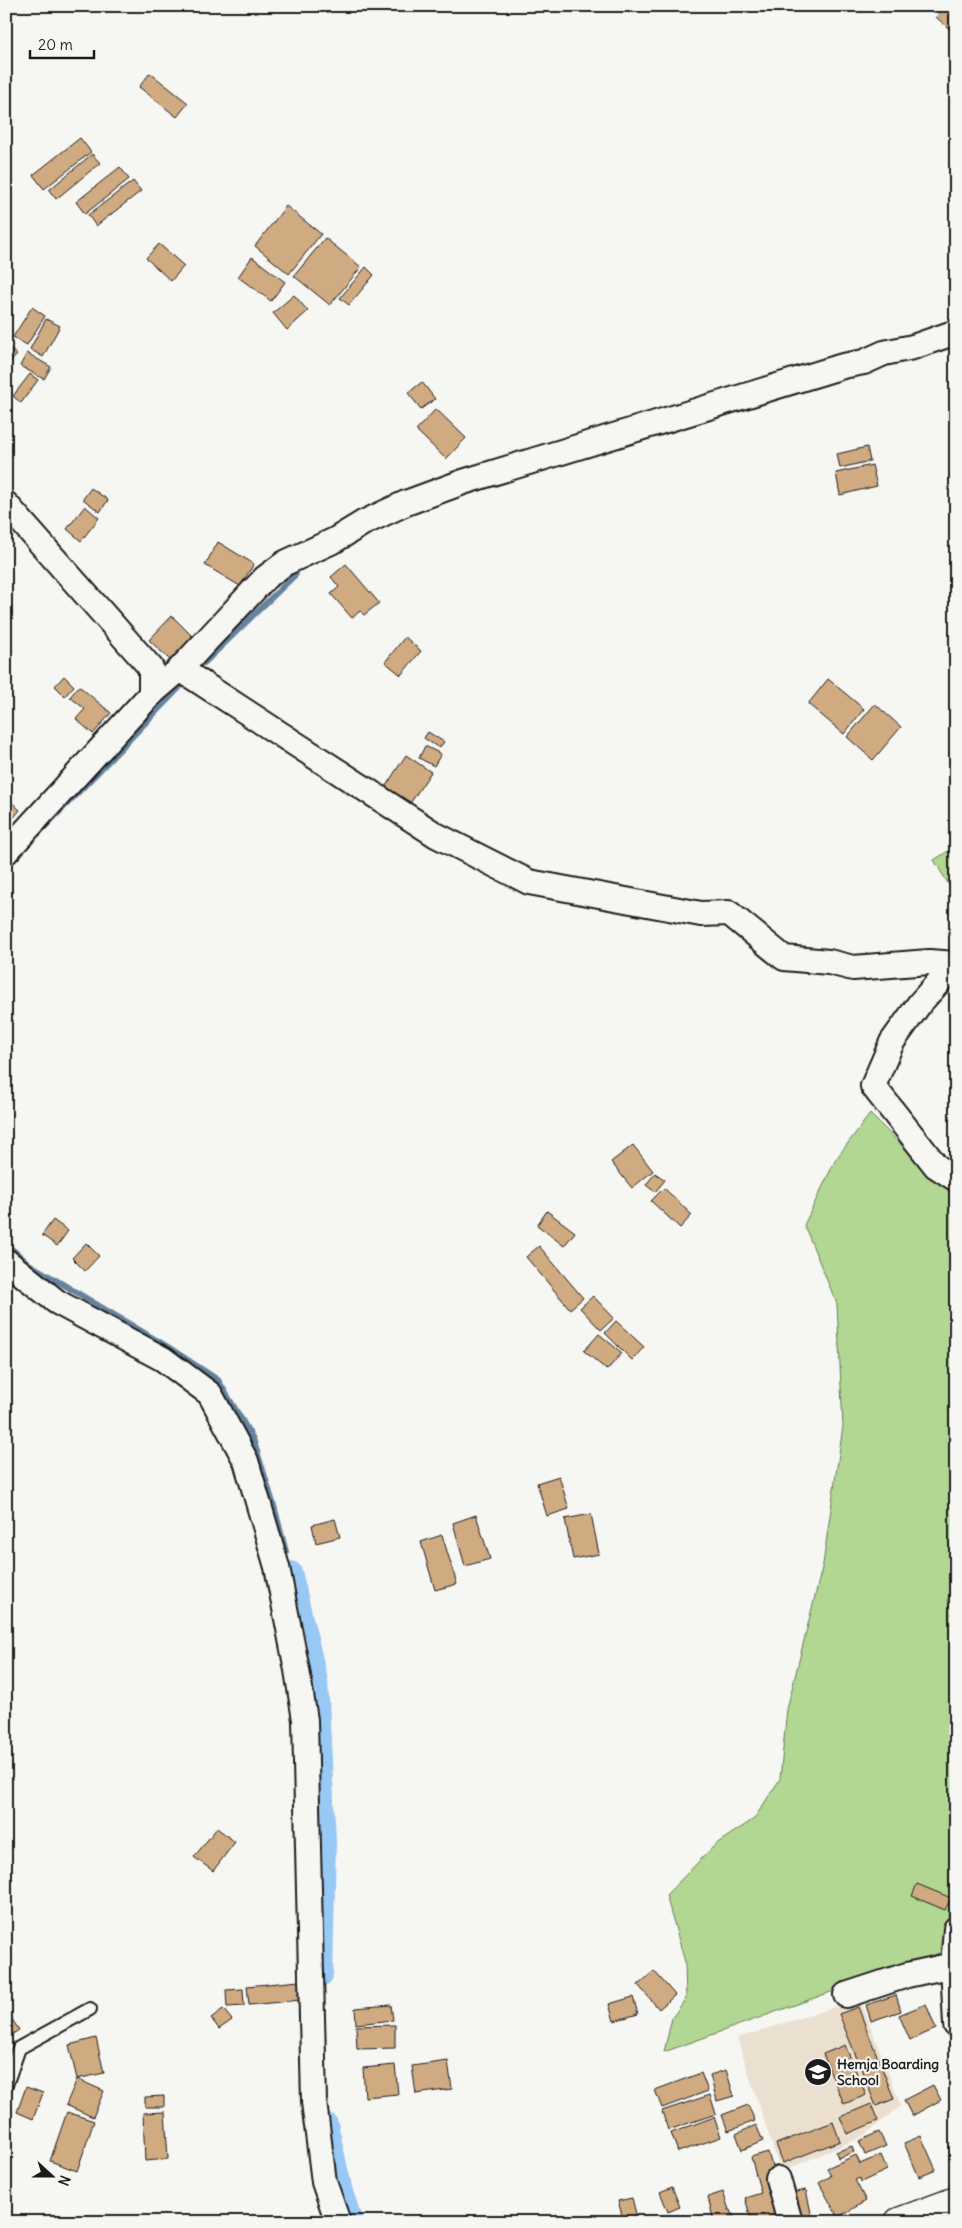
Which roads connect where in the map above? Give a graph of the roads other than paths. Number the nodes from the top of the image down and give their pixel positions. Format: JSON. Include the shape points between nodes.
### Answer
{"nodes":[{"id":1,"x":956,"y":332,"type":"edge"},
{"id":2,"x":6,"y":504,"type":"edge"},
{"id":3,"x":180,"y":669,"type":"junction"},
{"id":4,"x":151,"y":694,"type":"junction"},
{"id":5,"x":6,"y":852,"type":"edge"},
{"id":6,"x":956,"y":964,"type":"edge"},
{"id":7,"x":956,"y":1179,"type":"edge"},
{"id":8,"x":6,"y":1261,"type":"edge"},
{"id":9,"x":956,"y":1929,"type":"edge"},
{"id":10,"x":953,"y":1966,"type":"junction"},
{"id":11,"x":846,"y":1995,"type":"dead end"},
{"id":12,"x":90,"y":2009,"type":"dead end"},
{"id":13,"x":956,"y":2025,"type":"edge"},
{"id":14,"x":6,"y":2085,"type":"edge"},
{"id":15,"x":778,"y":2179,"type":"dead end"},
{"id":16,"x":956,"y":2201,"type":"edge"},
{"id":17,"x":338,"y":2222,"type":"edge"},
{"id":18,"x":790,"y":2222,"type":"edge"},
{"id":19,"x":899,"y":2222,"type":"edge"}],
"edges":[{"from":1,"to":3,"type":"street","via":[[463,482],[406,503],[265,578]]},
{"from":2,"to":4,"type":"street","via":[[150,668]]},
{"from":3,"to":4,"type":"street"},
{"from":3,"to":6,"type":"street","via":[[436,835],[529,882],[701,914],[730,913],[784,958],[853,968],[929,962]]},
{"from":4,"to":5,"type":"street"},
{"from":6,"to":7,"type":"street","via":[[925,996],[892,1042],[873,1086],[936,1166]]},
{"from":8,"to":17,"type":"street","via":[[57,1302],[163,1359],[210,1394],[246,1461],[277,1567],[305,1720],[314,2102],[324,2182]]},
{"from":9,"to":10,"type":"street"},
{"from":10,"to":11,"type":"street","via":[[907,1975]]},
{"from":10,"to":13,"type":"street"},
{"from":12,"to":14,"type":"lane","via":[[19,2048]]},
{"from":15,"to":18,"type":"street"},
{"from":16,"to":19,"type":"highway"}]}
